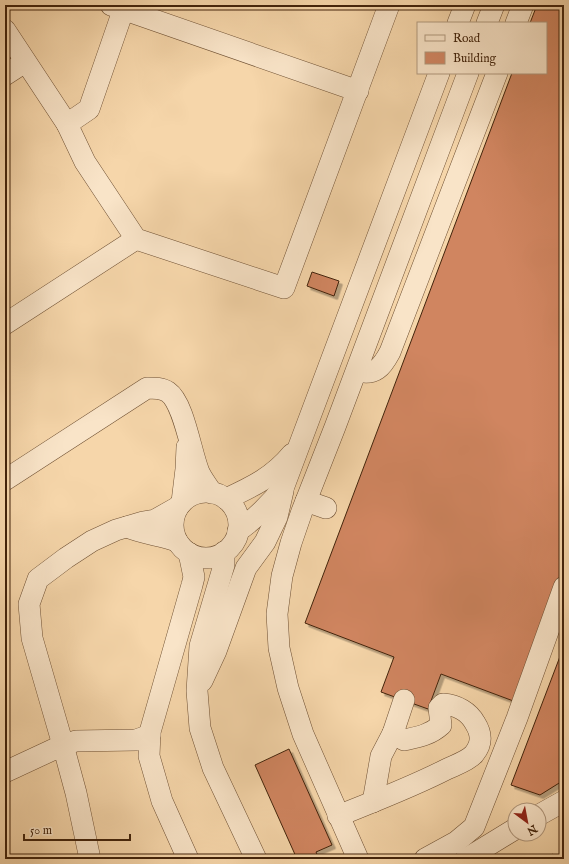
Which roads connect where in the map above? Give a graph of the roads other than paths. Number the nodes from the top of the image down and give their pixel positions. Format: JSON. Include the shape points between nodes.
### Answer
{"nodes":[{"id":1,"x":389,"y":5,"type":"edge"},
{"id":2,"x":465,"y":5,"type":"edge"},
{"id":3,"x":494,"y":5,"type":"edge"},
{"id":4,"x":523,"y":5,"type":"edge"},
{"id":5,"x":120,"y":6,"type":"edge"},
{"id":6,"x":458,"y":22,"type":"edge"},
{"id":7,"x":487,"y":22,"type":"edge"},
{"id":8,"x":516,"y":22,"type":"edge"},
{"id":9,"x":5,"y":30,"type":"edge"},
{"id":10,"x":25,"y":62,"type":"junction"},
{"id":11,"x":439,"y":74,"type":"edge"},
{"id":12,"x":468,"y":74,"type":"edge"},
{"id":13,"x":497,"y":74,"type":"edge"},
{"id":14,"x":5,"y":75,"type":"edge"},
{"id":15,"x":358,"y":91,"type":"junction"},
{"id":16,"x":67,"y":124,"type":"junction"},
{"id":17,"x":136,"y":239,"type":"junction"},
{"id":18,"x":5,"y":324,"type":"edge"},
{"id":19,"x":357,"y":371,"type":"junction"},
{"id":20,"x":188,"y":437,"type":"junction"},
{"id":21,"x":298,"y":446,"type":"junction"},
{"id":22,"x":5,"y":480,"type":"edge"},
{"id":23,"x":284,"y":486,"type":"junction"},
{"id":24,"x":219,"y":496,"type":"junction"},
{"id":25,"x":306,"y":501,"type":"junction"},
{"id":26,"x":180,"y":505,"type":"junction"},
{"id":27,"x":326,"y":508,"type":"dead end"},
{"id":28,"x":126,"y":527,"type":"junction"},
{"id":29,"x":238,"y":531,"type":"junction"},
{"id":30,"x":183,"y":547,"type":"junction"},
{"id":31,"x":224,"y":552,"type":"junction"},
{"id":32,"x":564,"y":587,"type":"edge"},
{"id":33,"x":197,"y":691,"type":"junction"},
{"id":34,"x":404,"y":700,"type":"dead end"},
{"id":35,"x":393,"y":734,"type":"junction"},
{"id":36,"x":150,"y":735,"type":"junction"},
{"id":37,"x":63,"y":745,"type":"junction"},
{"id":38,"x":5,"y":772,"type":"edge"},
{"id":39,"x":564,"y":801,"type":"edge"},
{"id":40,"x":373,"y":802,"type":"junction"},
{"id":41,"x":547,"y":811,"type":"edge"},
{"id":42,"x":338,"y":816,"type":"junction"},
{"id":43,"x":507,"y":834,"type":"edge"},
{"id":44,"x":90,"y":859,"type":"edge"},
{"id":45,"x":188,"y":859,"type":"edge"},
{"id":46,"x":256,"y":859,"type":"edge"},
{"id":47,"x":358,"y":859,"type":"edge"},
{"id":48,"x":425,"y":859,"type":"edge"},
{"id":49,"x":466,"y":859,"type":"edge"}],
"edges":[{"from":1,"to":15,"type":"lane"},
{"from":2,"to":6,"type":"lane"},
{"from":3,"to":7,"type":"lane"},
{"from":4,"to":8,"type":"lane"},
{"from":5,"to":15,"type":"lane"},
{"from":5,"to":16,"type":"lane","via":[[89,109]]},
{"from":9,"to":10,"type":"lane"},
{"from":10,"to":14,"type":"lane"},
{"from":10,"to":16,"type":"lane"},
{"from":11,"to":21,"type":"lane"},
{"from":12,"to":19,"type":"lane"},
{"from":13,"to":19,"type":"lane","via":[[390,352],[376,370],[370,373]]},
{"from":15,"to":17,"type":"lane","via":[[284,288]]},
{"from":16,"to":17,"type":"lane","via":[[85,162]]},
{"from":17,"to":18,"type":"lane"},
{"from":19,"to":25,"type":"lane"},
{"from":20,"to":22,"type":"lane","via":[[178,405],[169,393],[147,388]]},
{"from":20,"to":24,"type":"lane","via":[[199,472]]},
{"from":20,"to":26,"type":"lane"},
{"from":21,"to":23,"type":"lane"},
{"from":21,"to":24,"type":"lane","via":[[272,474],[258,484]]},
{"from":23,"to":29,"type":"lane","via":[[258,516]]},
{"from":23,"to":33,"type":"lane","via":[[277,517],[265,542],[246,568],[216,651]]},
{"from":24,"to":26,"type":"lane","via":[[201,492]]},
{"from":24,"to":29,"type":"lane","via":[[232,505],[237,513]]},
{"from":25,"to":27,"type":"lane"},
{"from":25,"to":42,"type":"lane","via":[[282,576],[277,614],[279,648],[288,688],[303,734]]},
{"from":26,"to":28,"type":"lane","via":[[155,520]]},
{"from":26,"to":30,"type":"lane","via":[[173,522],[174,532]]},
{"from":28,"to":30,"type":"lane","via":[[141,533],[164,536]]},
{"from":28,"to":37,"type":"lane","via":[[92,541],[38,579],[29,604],[32,638]]},
{"from":29,"to":31,"type":"lane","via":[[231,547]]},
{"from":30,"to":31,"type":"lane","via":[[197,557],[206,558]]},
{"from":30,"to":36,"type":"lane","via":[[194,577]]},
{"from":31,"to":33,"type":"lane","via":[[224,565],[200,646]]},
{"from":32,"to":48,"type":"lane","via":[[517,718],[474,826],[456,842]]},
{"from":33,"to":46,"type":"lane","via":[[200,728],[213,768]]},
{"from":34,"to":35,"type":"lane"},
{"from":35,"to":40,"type":"lane","via":[[381,756]]},
{"from":35,"to":40,"type":"lane","via":[[404,740],[434,732],[441,725],[439,708],[443,704],[451,705],[472,717],[481,738],[479,747],[472,756]]},
{"from":36,"to":37,"type":"lane","via":[[136,740],[76,741]]},
{"from":36,"to":45,"type":"lane","via":[[148,756],[160,793]]},
{"from":37,"to":38,"type":"lane"},
{"from":37,"to":44,"type":"lane"},
{"from":39,"to":41,"type":"lane"},
{"from":40,"to":42,"type":"lane"},
{"from":42,"to":47,"type":"lane"},
{"from":43,"to":49,"type":"lane"}]}
